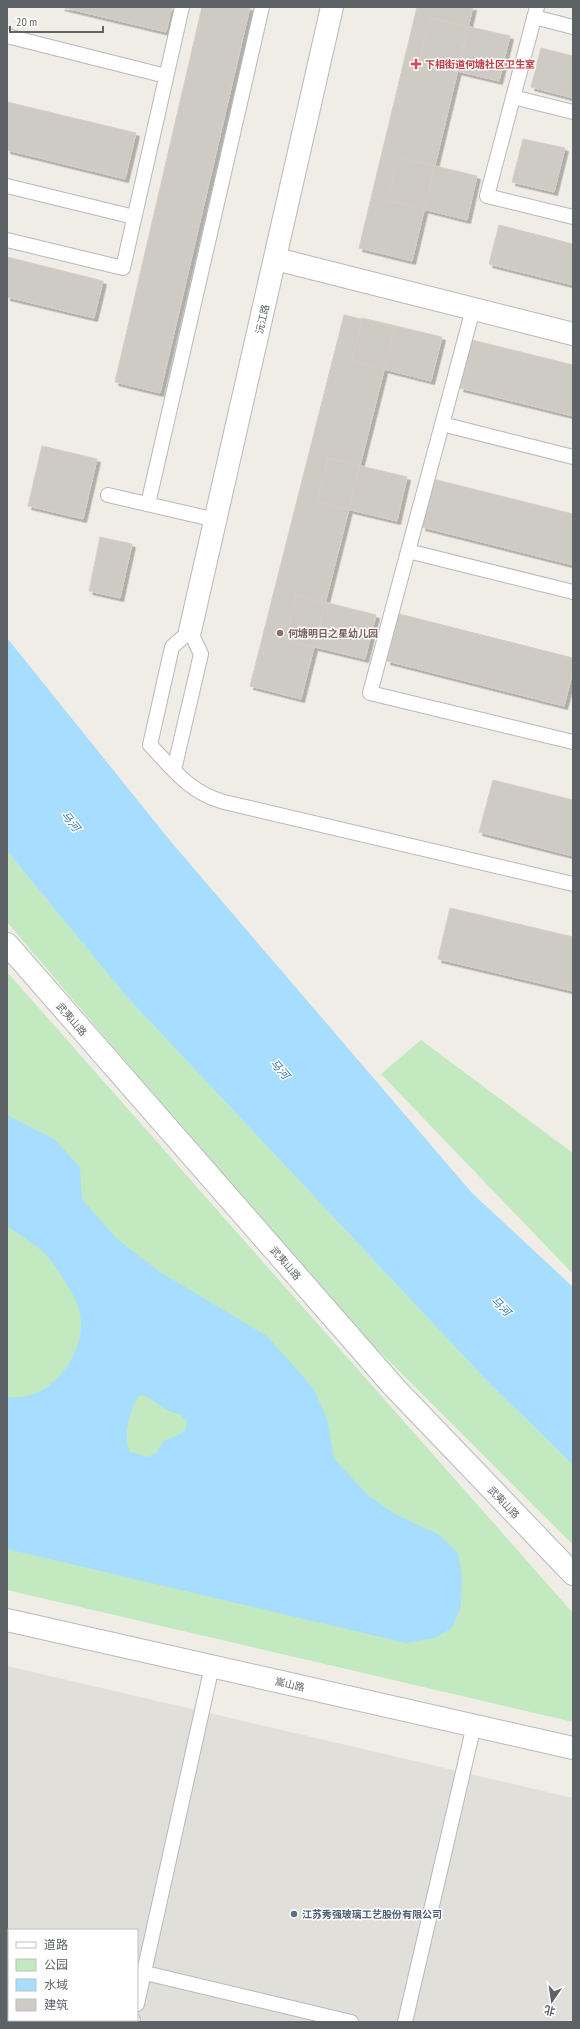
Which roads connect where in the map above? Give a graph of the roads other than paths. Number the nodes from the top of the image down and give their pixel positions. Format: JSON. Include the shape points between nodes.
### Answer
{"nodes":[{"id":1,"x":182,"y":7,"type":"edge"},
{"id":2,"x":262,"y":7,"type":"edge"},
{"id":3,"x":332,"y":7,"type":"edge"},
{"id":4,"x":535,"y":12,"type":"edge"},
{"id":5,"x":573,"y":26,"type":"edge"},
{"id":6,"x":7,"y":36,"type":"edge"},
{"id":7,"x":166,"y":76,"type":"junction"},
{"id":8,"x":513,"y":97,"type":"junction"},
{"id":9,"x":573,"y":112,"type":"edge"},
{"id":10,"x":7,"y":186,"type":"edge"},
{"id":11,"x":134,"y":217,"type":"junction"},
{"id":12,"x":573,"y":217,"type":"edge"},
{"id":13,"x":7,"y":240,"type":"edge"},
{"id":14,"x":276,"y":258,"type":"junction"},
{"id":15,"x":473,"y":309,"type":"junction"},
{"id":16,"x":573,"y":334,"type":"edge"},
{"id":17,"x":442,"y":424,"type":"junction"},
{"id":18,"x":573,"y":457,"type":"edge"},
{"id":19,"x":108,"y":495,"type":"dead end"},
{"id":20,"x":148,"y":504,"type":"junction"},
{"id":21,"x":216,"y":520,"type":"junction"},
{"id":22,"x":408,"y":551,"type":"junction"},
{"id":23,"x":573,"y":592,"type":"edge"},
{"id":24,"x":190,"y":631,"type":"junction"},
{"id":25,"x":573,"y":742,"type":"edge"},
{"id":26,"x":174,"y":770,"type":"junction"},
{"id":27,"x":573,"y":884,"type":"edge"},
{"id":28,"x":7,"y":944,"type":"edge"},
{"id":29,"x":573,"y":1574,"type":"edge"},
{"id":30,"x":7,"y":1620,"type":"edge"},
{"id":31,"x":212,"y":1666,"type":"junction"},
{"id":32,"x":474,"y":1725,"type":"junction"},
{"id":33,"x":573,"y":1748,"type":"edge"},
{"id":34,"x":140,"y":1972,"type":"edge"},
{"id":35,"x":138,"y":1993,"type":"edge"},
{"id":36,"x":351,"y":2022,"type":"edge"},
{"id":37,"x":405,"y":2022,"type":"edge"}],
"edges":[{"from":1,"to":7,"type":"lane"},
{"from":2,"to":20,"type":"lane"},
{"from":3,"to":14,"type":"street","name":"沅江路"},
{"from":4,"to":5,"type":"lane"},
{"from":4,"to":8,"type":"lane"},
{"from":6,"to":7,"type":"lane"},
{"from":7,"to":11,"type":"lane"},
{"from":8,"to":9,"type":"lane"},
{"from":8,"to":12,"type":"lane","via":[[487,196]]},
{"from":10,"to":11,"type":"lane"},
{"from":11,"to":13,"type":"lane","via":[[123,268]]},
{"from":14,"to":15,"type":"street"},
{"from":14,"to":21,"type":"street","name":"沅江路"},
{"from":15,"to":16,"type":"street"},
{"from":15,"to":17,"type":"lane"},
{"from":17,"to":18,"type":"lane"},
{"from":17,"to":22,"type":"lane"},
{"from":19,"to":20,"type":"lane"},
{"from":20,"to":21,"type":"lane"},
{"from":21,"to":24,"type":"street","name":"沅江路"},
{"from":22,"to":23,"type":"lane"},
{"from":22,"to":25,"type":"lane","via":[[370,693]]},
{"from":24,"to":26,"type":"lane","via":[[201,654]]},
{"from":24,"to":26,"type":"lane","via":[[172,647],[150,745]]},
{"from":26,"to":27,"type":"lane","via":[[191,788],[208,798]]},
{"from":28,"to":29,"type":"street","name":"武夷山路","via":[[394,1386]]},
{"from":30,"to":31,"type":"street","name":"嵩山路"},
{"from":31,"to":32,"type":"street","name":"嵩山路"},
{"from":31,"to":34,"type":"lane"},
{"from":32,"to":33,"type":"street","name":"嵩山路"},
{"from":32,"to":37,"type":"lane"},
{"from":34,"to":35,"type":"lane"},
{"from":34,"to":36,"type":"lane"}]}
